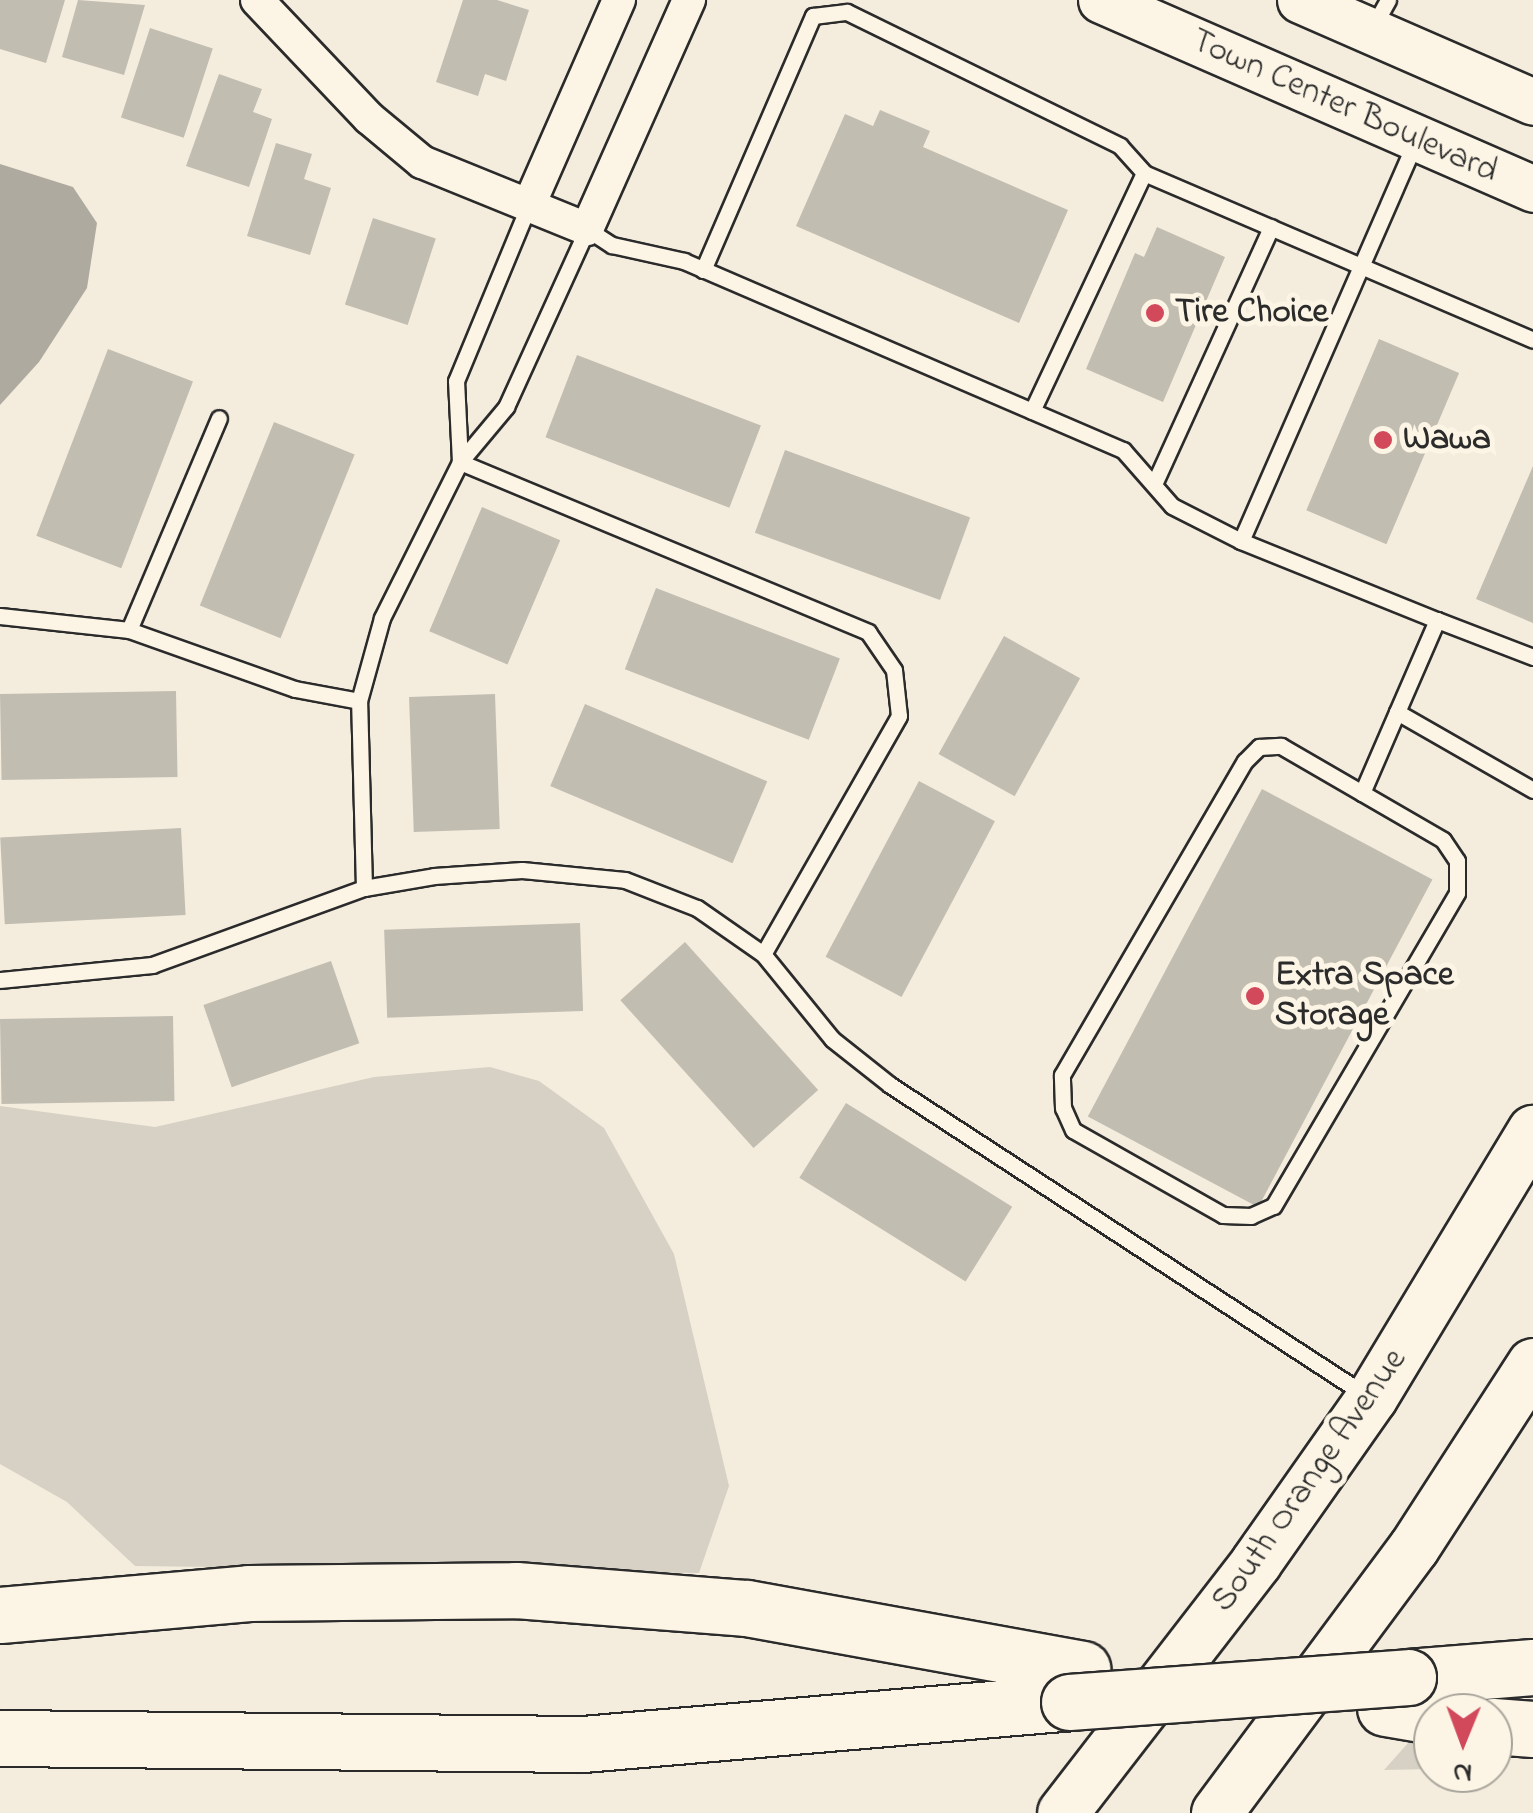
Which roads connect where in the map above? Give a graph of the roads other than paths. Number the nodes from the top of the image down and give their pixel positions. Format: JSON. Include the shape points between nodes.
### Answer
{"nodes":[{"id":1,"x":257,"y":0,"type":"edge"},
{"id":2,"x":619,"y":0,"type":"edge"},
{"id":3,"x":689,"y":0,"type":"edge"},
{"id":4,"x":1100,"y":0,"type":"edge"},
{"id":5,"x":1300,"y":0,"type":"edge"},
{"id":6,"x":1380,"y":15,"type":"edge"},
{"id":7,"x":1533,"y":102,"type":"edge"},
{"id":8,"x":1417,"y":139,"type":"junction"},
{"id":9,"x":1144,"y":173,"type":"junction"},
{"id":10,"x":1533,"y":189,"type":"edge"},
{"id":11,"x":529,"y":205,"type":"junction"},
{"id":12,"x":1271,"y":227,"type":"junction"},
{"id":13,"x":587,"y":229,"type":"junction"},
{"id":14,"x":1362,"y":265,"type":"junction"},
{"id":15,"x":703,"y":270,"type":"junction"},
{"id":16,"x":1533,"y":340,"type":"edge"},
{"id":17,"x":1032,"y":411,"type":"junction"},
{"id":18,"x":218,"y":418,"type":"dead end"},
{"id":19,"x":460,"y":462,"type":"junction"},
{"id":20,"x":1155,"y":482,"type":"junction"},
{"id":21,"x":1241,"y":542,"type":"junction"},
{"id":22,"x":0,"y":616,"type":"edge"},
{"id":23,"x":1437,"y":620,"type":"junction"},
{"id":24,"x":128,"y":630,"type":"junction"},
{"id":25,"x":1533,"y":657,"type":"edge"},
{"id":26,"x":359,"y":701,"type":"junction"},
{"id":27,"x":1397,"y":712,"type":"junction"},
{"id":28,"x":1533,"y":790,"type":"edge"},
{"id":29,"x":1362,"y":794,"type":"junction"},
{"id":30,"x":364,"y":888,"type":"junction"},
{"id":31,"x":763,"y":954,"type":"junction"},
{"id":32,"x":0,"y":980,"type":"edge"},
{"id":33,"x":1533,"y":1131,"type":"edge"},
{"id":34,"x":1533,"y":1364,"type":"edge"},
{"id":35,"x":1372,"y":1398,"type":"junction"},
{"id":36,"x":0,"y":1615,"type":"edge"},
{"id":37,"x":1533,"y":1667,"type":"edge"},
{"id":38,"x":1076,"y":1685,"type":"junction"},
{"id":39,"x":1409,"y":1700,"type":"edge"},
{"id":40,"x":0,"y":1738,"type":"edge"},
{"id":41,"x":1062,"y":1813,"type":"edge"},
{"id":42,"x":1218,"y":1813,"type":"edge"}],
"edges":[{"from":1,"to":11,"type":"street","via":[[369,118],[422,162]]},
{"from":2,"to":11,"type":"street"},
{"from":3,"to":13,"type":"street"},
{"from":4,"to":8,"type":"main road","name":"Town Center Boulevard"},
{"from":5,"to":6,"type":"main road"},
{"from":6,"to":7,"type":"main road"},
{"from":8,"to":10,"type":"main road","name":"Town Center Boulevard"},
{"from":8,"to":14,"type":"lane"},
{"from":9,"to":12,"type":"lane"},
{"from":9,"to":15,"type":"lane","via":[[1120,146],[847,12],[812,16]]},
{"from":9,"to":17,"type":"lane"},
{"from":11,"to":13,"type":"street"},
{"from":11,"to":19,"type":"lane","via":[[456,382]]},
{"from":12,"to":14,"type":"lane"},
{"from":12,"to":20,"type":"lane"},
{"from":13,"to":15,"type":"lane","via":[[612,245]]},
{"from":13,"to":19,"type":"lane","via":[[506,407]]},
{"from":14,"to":16,"type":"lane"},
{"from":14,"to":21,"type":"lane"},
{"from":15,"to":17,"type":"lane"},
{"from":17,"to":20,"type":"lane","via":[[1123,450]]},
{"from":18,"to":24,"type":"lane"},
{"from":19,"to":26,"type":"lane","via":[[382,618]]},
{"from":19,"to":31,"type":"lane","via":[[868,632],[894,670],[899,716]]},
{"from":20,"to":21,"type":"lane","via":[[1172,506]]},
{"from":21,"to":23,"type":"lane"},
{"from":22,"to":24,"type":"lane"},
{"from":23,"to":25,"type":"lane"},
{"from":23,"to":27,"type":"lane"},
{"from":24,"to":26,"type":"lane","via":[[294,689]]},
{"from":26,"to":30,"type":"lane"},
{"from":27,"to":28,"type":"lane"},
{"from":27,"to":29,"type":"lane"},
{"from":29,"to":29,"type":"lane","via":[[1443,840],[1458,861],[1457,892],[1272,1206],[1251,1216],[1223,1216],[1073,1130],[1063,1108],[1062,1075],[1245,761],[1260,748],[1280,746]]},
{"from":30,"to":31,"type":"lane","via":[[522,870],[624,880],[697,908]]},
{"from":30,"to":32,"type":"lane","via":[[152,965]]},
{"from":31,"to":35,"type":"lane","via":[[832,1039],[890,1085]]},
{"from":33,"to":35,"type":"main road","name":"South Orange Avenue"},
{"from":34,"to":42,"type":"main road","via":[[1414,1548]]},
{"from":35,"to":41,"type":"main road","name":"South Orange Avenue","via":[[1256,1564]]},
{"from":36,"to":38,"type":"highway","via":[[249,1594],[516,1590],[747,1608]]},
{"from":37,"to":39,"type":"highway"},
{"from":38,"to":39,"type":"highway","bridge":true},
{"from":38,"to":40,"type":"highway","via":[[584,1744]]}]}
